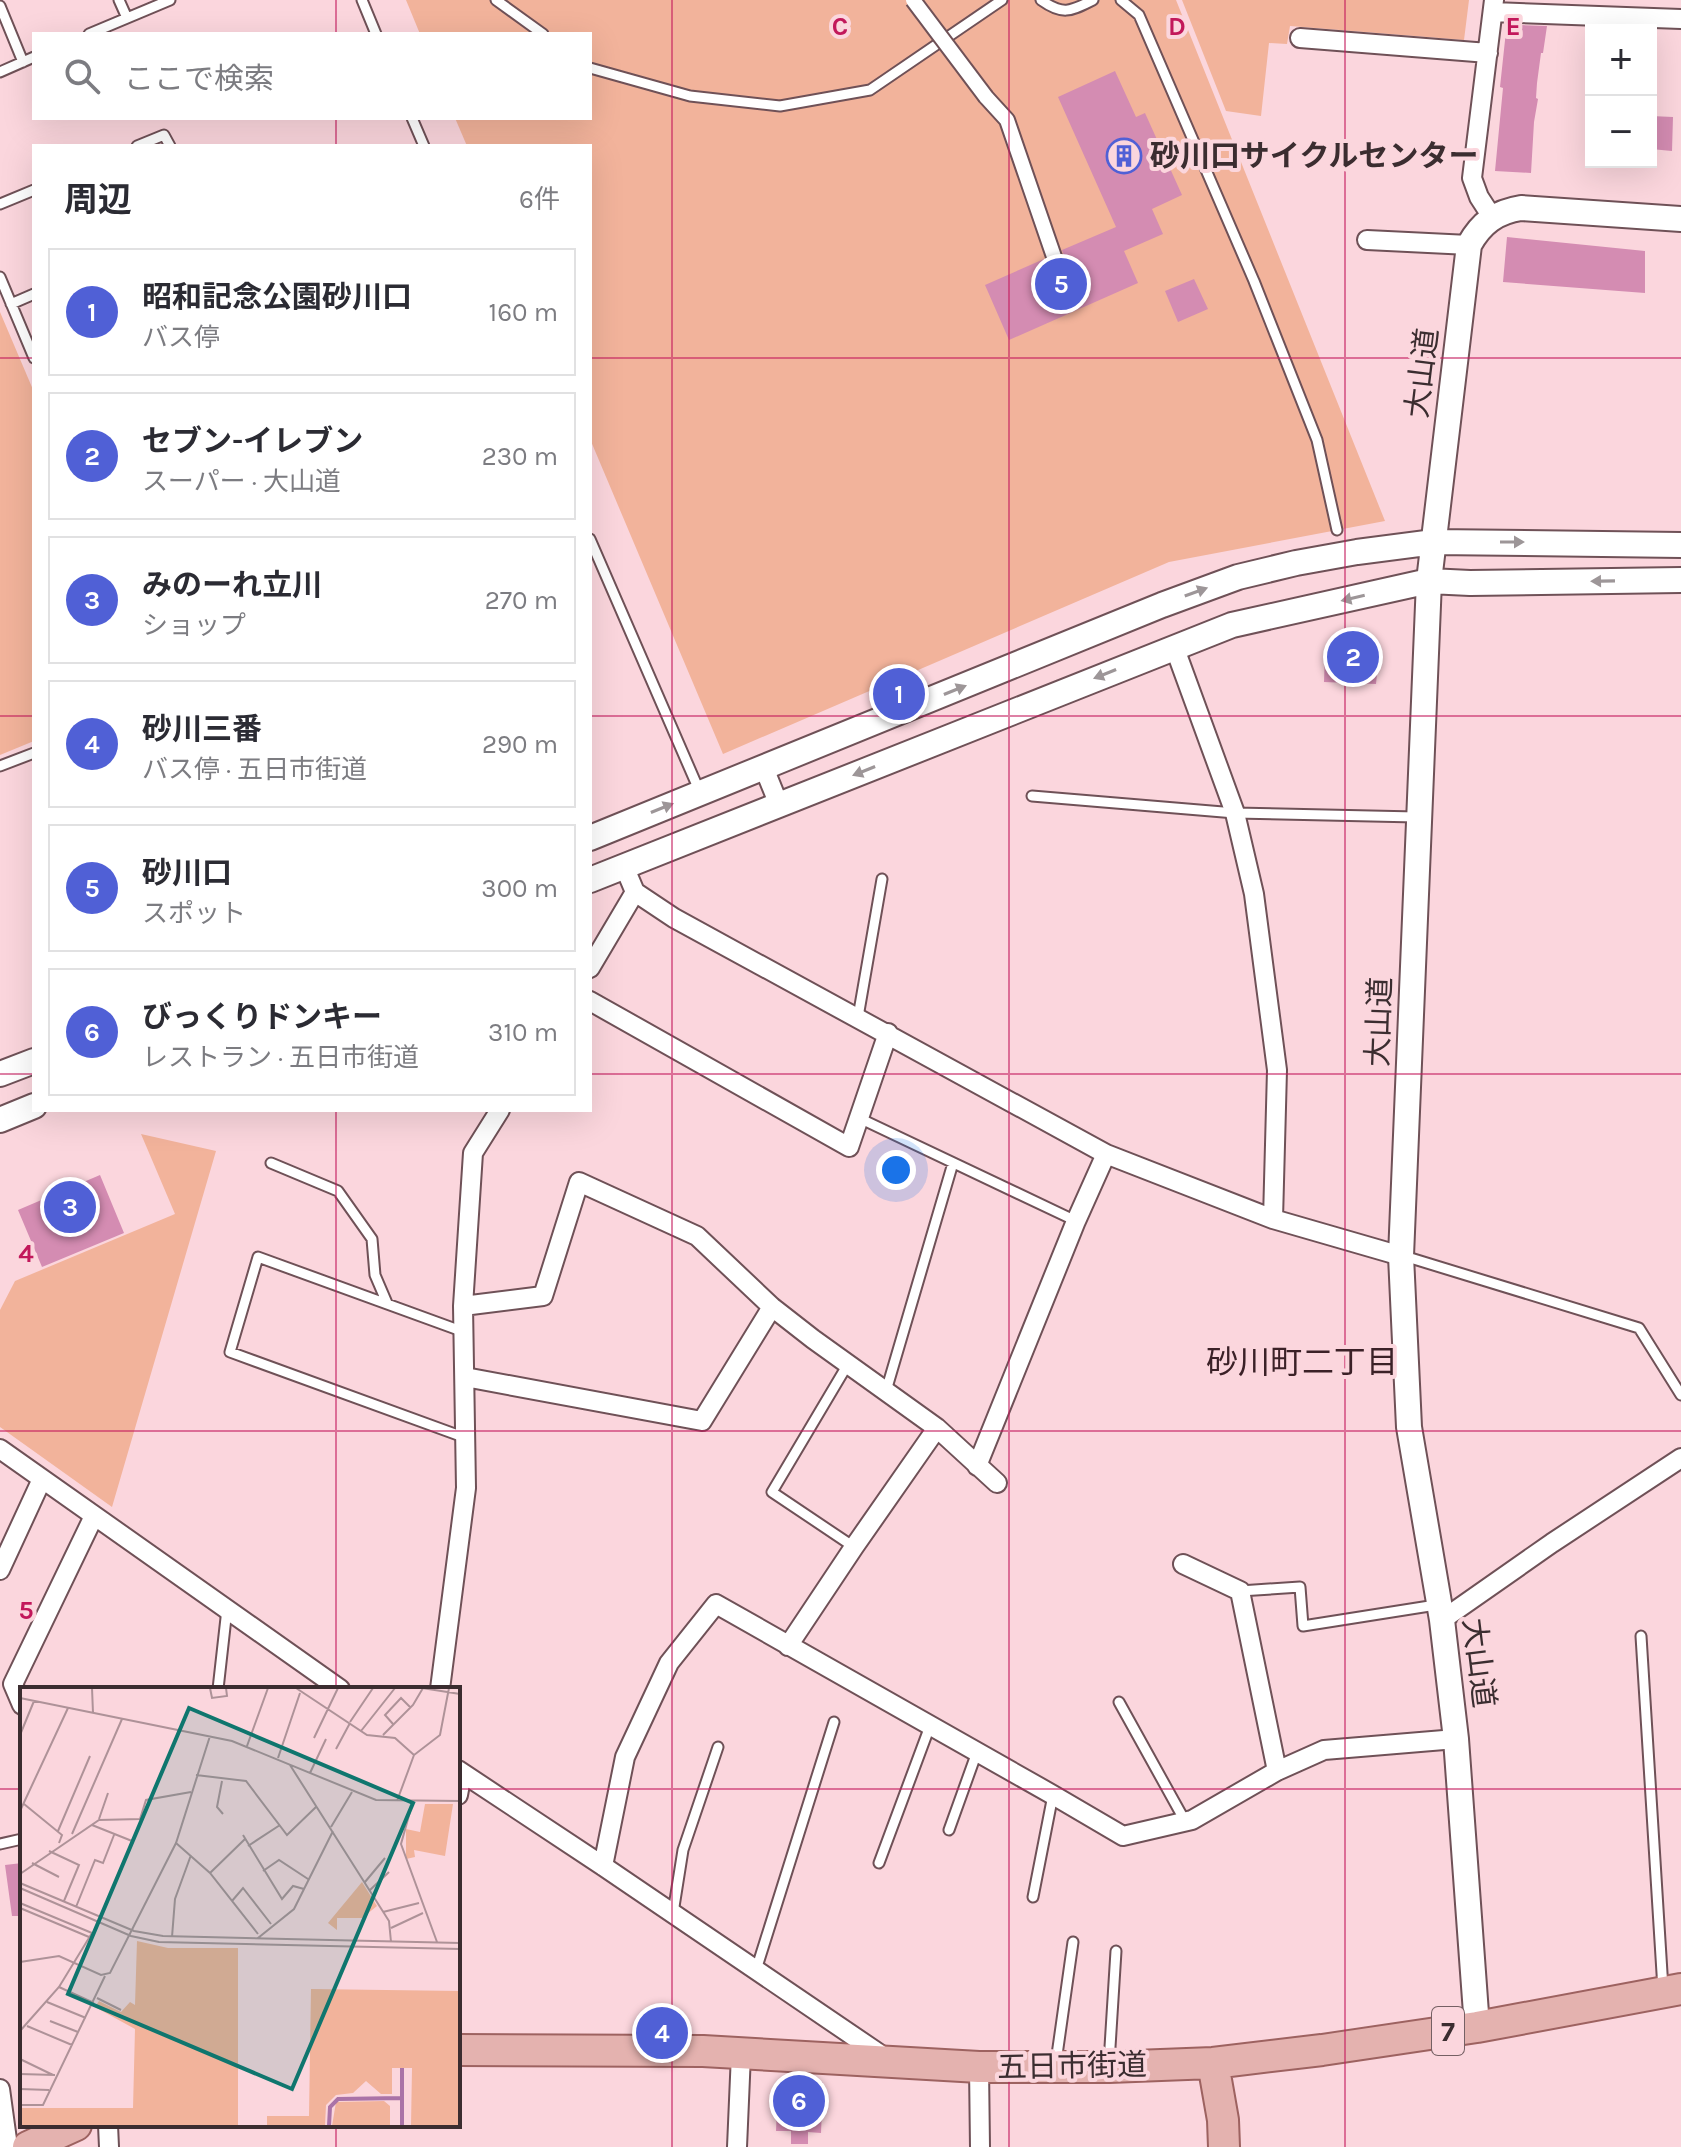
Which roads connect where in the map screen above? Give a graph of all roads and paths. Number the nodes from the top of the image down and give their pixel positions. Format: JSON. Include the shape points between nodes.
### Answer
{"nodes":[{"id":1,"x":119,"y":0,"type":"edge"},
{"id":2,"x":170,"y":0,"type":"edge"},
{"id":3,"x":362,"y":0,"type":"edge"},
{"id":4,"x":496,"y":0,"type":"edge"},
{"id":5,"x":913,"y":0,"type":"edge"},
{"id":6,"x":1002,"y":0,"type":"edge"},
{"id":7,"x":1041,"y":0,"type":"edge"},
{"id":8,"x":1093,"y":0,"type":"edge"},
{"id":9,"x":1121,"y":0,"type":"edge"},
{"id":10,"x":0,"y":6,"type":"edge"},
{"id":11,"x":1493,"y":6,"type":"edge"},
{"id":12,"x":127,"y":18,"type":"junction"},
{"id":13,"x":1681,"y":19,"type":"edge"},
{"id":14,"x":94,"y":32,"type":"edge"},
{"id":15,"x":375,"y":32,"type":"edge"},
{"id":16,"x":540,"y":32,"type":"edge"},
{"id":17,"x":1300,"y":38,"type":"dead end"},
{"id":18,"x":1488,"y":53,"type":"junction"},
{"id":19,"x":32,"y":58,"type":"edge"},
{"id":20,"x":23,"y":62,"type":"junction"},
{"id":21,"x":592,"y":69,"type":"edge"},
{"id":22,"x":0,"y":72,"type":"edge"},
{"id":23,"x":413,"y":120,"type":"edge"},
{"id":24,"x":142,"y":144,"type":"edge"},
{"id":25,"x":169,"y":144,"type":"edge"},
{"id":26,"x":423,"y":144,"type":"edge"},
{"id":27,"x":32,"y":191,"type":"edge"},
{"id":28,"x":0,"y":204,"type":"edge"},
{"id":29,"x":1492,"y":217,"type":"junction"},
{"id":30,"x":1681,"y":219,"type":"edge"},
{"id":31,"x":1367,"y":240,"type":"dead end"},
{"id":32,"x":1469,"y":245,"type":"junction"},
{"id":33,"x":0,"y":277,"type":"edge"},
{"id":34,"x":1062,"y":280,"type":"dead end"},
{"id":35,"x":32,"y":295,"type":"edge"},
{"id":36,"x":11,"y":304,"type":"junction"},
{"id":37,"x":32,"y":353,"type":"edge"},
{"id":38,"x":1337,"y":530,"type":"dead end"},
{"id":39,"x":1434,"y":542,"type":"junction"},
{"id":40,"x":592,"y":544,"type":"edge"},
{"id":41,"x":1681,"y":545,"type":"edge"},
{"id":42,"x":1681,"y":580,"type":"edge"},
{"id":43,"x":1429,"y":581,"type":"junction"},
{"id":44,"x":1174,"y":646,"type":"junction"},
{"id":45,"x":32,"y":754,"type":"edge"},
{"id":46,"x":0,"y":766,"type":"edge"},
{"id":47,"x":764,"y":768,"type":"junction"},
{"id":48,"x":700,"y":793,"type":"junction"},
{"id":49,"x":1032,"y":796,"type":"dead end"},
{"id":50,"x":779,"y":805,"type":"junction"},
{"id":51,"x":1235,"y":813,"type":"junction"},
{"id":52,"x":1420,"y":817,"type":"junction"},
{"id":53,"x":592,"y":837,"type":"edge"},
{"id":54,"x":624,"y":866,"type":"junction"},
{"id":55,"x":592,"y":879,"type":"edge"},
{"id":56,"x":882,"y":879,"type":"dead end"},
{"id":57,"x":635,"y":892,"type":"junction"},
{"id":58,"x":592,"y":965,"type":"edge"},
{"id":59,"x":592,"y":1002,"type":"edge"},
{"id":60,"x":858,"y":1017,"type":"junction"},
{"id":61,"x":888,"y":1033,"type":"junction"},
{"id":62,"x":32,"y":1062,"type":"edge"},
{"id":63,"x":0,"y":1074,"type":"edge"},
{"id":64,"x":32,"y":1107,"type":"edge"},
{"id":65,"x":499,"y":1112,"type":"edge"},
{"id":66,"x":859,"y":1118,"type":"junction"},
{"id":67,"x":0,"y":1120,"type":"edge"},
{"id":68,"x":1106,"y":1154,"type":"junction"},
{"id":69,"x":271,"y":1163,"type":"dead end"},
{"id":70,"x":953,"y":1163,"type":"junction"},
{"id":71,"x":1273,"y":1219,"type":"junction"},
{"id":72,"x":1076,"y":1221,"type":"junction"},
{"id":73,"x":1401,"y":1256,"type":"junction"},
{"id":74,"x":387,"y":1303,"type":"junction"},
{"id":75,"x":463,"y":1306,"type":"junction"},
{"id":76,"x":772,"y":1307,"type":"junction"},
{"id":77,"x":464,"y":1332,"type":"junction"},
{"id":78,"x":848,"y":1364,"type":"junction"},
{"id":79,"x":465,"y":1377,"type":"junction"},
{"id":80,"x":886,"y":1391,"type":"junction"},
{"id":81,"x":1681,"y":1395,"type":"edge"},
{"id":82,"x":937,"y":1428,"type":"junction"},
{"id":83,"x":466,"y":1438,"type":"junction"},
{"id":84,"x":0,"y":1449,"type":"edge"},
{"id":85,"x":1681,"y":1458,"type":"edge"},
{"id":86,"x":977,"y":1466,"type":"junction"},
{"id":87,"x":42,"y":1479,"type":"junction"},
{"id":88,"x":997,"y":1483,"type":"dead end"},
{"id":89,"x":94,"y":1516,"type":"junction"},
{"id":90,"x":854,"y":1547,"type":"junction"},
{"id":91,"x":1183,"y":1564,"type":"dead end"},
{"id":92,"x":0,"y":1570,"type":"edge"},
{"id":93,"x":1240,"y":1591,"type":"junction"},
{"id":94,"x":227,"y":1609,"type":"junction"},
{"id":95,"x":1441,"y":1612,"type":"junction"},
{"id":96,"x":1641,"y":1636,"type":"dead end"},
{"id":97,"x":788,"y":1646,"type":"junction"},
{"id":98,"x":218,"y":1687,"type":"edge"},
{"id":99,"x":337,"y":1687,"type":"edge"},
{"id":100,"x":440,"y":1687,"type":"edge"},
{"id":101,"x":20,"y":1700,"type":"edge"},
{"id":102,"x":1119,"y":1702,"type":"dead end"},
{"id":103,"x":834,"y":1722,"type":"dead end"},
{"id":104,"x":930,"y":1726,"type":"junction"},
{"id":105,"x":1456,"y":1739,"type":"junction"},
{"id":106,"x":718,"y":1747,"type":"dead end"},
{"id":107,"x":977,"y":1752,"type":"junction"},
{"id":108,"x":460,"y":1771,"type":"edge"},
{"id":109,"x":1277,"y":1771,"type":"junction"},
{"id":110,"x":1053,"y":1795,"type":"junction"},
{"id":111,"x":1185,"y":1821,"type":"junction"},
{"id":112,"x":949,"y":1830,"type":"dead end"},
{"id":113,"x":20,"y":1839,"type":"edge"},
{"id":114,"x":0,"y":1844,"type":"edge"},
{"id":115,"x":879,"y":1863,"type":"dead end"},
{"id":116,"x":603,"y":1866,"type":"junction"},
{"id":117,"x":1033,"y":1897,"type":"dead end"},
{"id":118,"x":673,"y":1913,"type":"junction"},
{"id":119,"x":1073,"y":1942,"type":"dead end"},
{"id":120,"x":1116,"y":1951,"type":"dead end"},
{"id":121,"x":756,"y":1970,"type":"junction"},
{"id":122,"x":1676,"y":1991,"type":"edge"},
{"id":123,"x":1477,"y":2027,"type":"junction"},
{"id":124,"x":460,"y":2050,"type":"edge"},
{"id":125,"x":741,"y":2054,"type":"junction"},
{"id":126,"x":892,"y":2062,"type":"junction"},
{"id":127,"x":1213,"y":2063,"type":"junction"},
{"id":128,"x":979,"y":2067,"type":"junction"},
{"id":129,"x":1109,"y":2067,"type":"junction"},
{"id":130,"x":1055,"y":2068,"type":"junction"},
{"id":131,"x":0,"y":2089,"type":"edge"},
{"id":132,"x":72,"y":2127,"type":"edge"},
{"id":133,"x":108,"y":2127,"type":"edge"},
{"id":134,"x":8,"y":2147,"type":"edge"},
{"id":135,"x":28,"y":2147,"type":"edge"},
{"id":136,"x":109,"y":2147,"type":"edge"},
{"id":137,"x":737,"y":2147,"type":"edge"},
{"id":138,"x":980,"y":2147,"type":"edge"},
{"id":139,"x":1224,"y":2147,"type":"edge"}],
"edges":[{"from":1,"to":12,"type":"lane"},
{"from":2,"to":12,"type":"lane"},
{"from":3,"to":15,"type":"lane"},
{"from":4,"to":16,"type":"lane"},
{"from":5,"to":34,"type":"street","bridge":true,"via":[[1007,120]]},
{"from":6,"to":21,"type":"lane","via":[[870,90],[780,106],[690,96]]},
{"from":7,"to":8,"type":"lane","via":[[1056,11]]},
{"from":9,"to":38,"type":"lane","via":[[1139,15],[1254,281],[1317,440]]},
{"from":10,"to":20,"type":"lane"},
{"from":11,"to":13,"type":"street"},
{"from":11,"to":18,"type":"street"},
{"from":12,"to":14,"type":"lane"},
{"from":17,"to":18,"type":"street"},
{"from":18,"to":29,"type":"street","via":[[1472,178]]},
{"from":19,"to":20,"type":"lane"},
{"from":20,"to":22,"type":"lane"},
{"from":23,"to":26,"type":"lane"},
{"from":24,"to":25,"type":"lane","via":[[164,135]]},
{"from":27,"to":28,"type":"lane"},
{"from":29,"to":30,"type":"street","via":[[1521,208]]},
{"from":29,"to":32,"type":"street"},
{"from":31,"to":32,"type":"street"},
{"from":32,"to":39,"type":"street","name":"大山道"},
{"from":33,"to":36,"type":"lane"},
{"from":35,"to":36,"type":"lane"},
{"from":36,"to":37,"type":"lane"},
{"from":39,"to":41,"type":"street","one_way":true},
{"from":39,"to":43,"type":"street","name":"大山道"},
{"from":47,"to":39,"type":"street","one_way":true,"via":[[1238,577]]},
{"from":40,"to":48,"type":"lane"},
{"from":42,"to":43,"type":"street","one_way":true},
{"from":43,"to":44,"type":"street","one_way":true,"via":[[1232,625]]},
{"from":43,"to":52,"type":"street","name":"大山道"},
{"from":44,"to":50,"type":"street","one_way":true},
{"from":44,"to":51,"type":"street"},
{"from":45,"to":46,"type":"lane"},
{"from":47,"to":48,"type":"street"},
{"from":47,"to":50,"type":"street"},
{"from":53,"to":48,"type":"street","one_way":true},
{"from":49,"to":51,"type":"lane"},
{"from":50,"to":54,"type":"street"},
{"from":51,"to":52,"type":"lane"},
{"from":51,"to":71,"type":"street","via":[[1254,894],[1277,1070]]},
{"from":52,"to":73,"type":"street","name":"大山道"},
{"from":54,"to":55,"type":"street"},
{"from":54,"to":57,"type":"street"},
{"from":56,"to":60,"type":"lane"},
{"from":57,"to":58,"type":"street"},
{"from":57,"to":60,"type":"street"},
{"from":59,"to":66,"type":"street","via":[[849,1147]]},
{"from":60,"to":61,"type":"street"},
{"from":61,"to":66,"type":"street"},
{"from":61,"to":68,"type":"street"},
{"from":62,"to":63,"type":"street"},
{"from":64,"to":67,"type":"street"},
{"from":65,"to":75,"type":"street","via":[[473,1153]]},
{"from":66,"to":70,"type":"lane"},
{"from":68,"to":71,"type":"street"},
{"from":68,"to":72,"type":"street"},
{"from":69,"to":74,"type":"lane","via":[[338,1191],[372,1239],[375,1275]]},
{"from":70,"to":72,"type":"lane"},
{"from":70,"to":80,"type":"lane"},
{"from":71,"to":73,"type":"street"},
{"from":72,"to":86,"type":"street"},
{"from":73,"to":81,"type":"lane","via":[[1639,1328]]},
{"from":73,"to":95,"type":"street","name":"大山道","via":[[1409,1427]]},
{"from":74,"to":77,"type":"lane"},
{"from":74,"to":83,"type":"lane","via":[[258,1257],[230,1352]]},
{"from":75,"to":76,"type":"street","via":[[543,1296],[579,1182],[697,1236]]},
{"from":75,"to":77,"type":"street"},
{"from":76,"to":78,"type":"street"},
{"from":76,"to":79,"type":"street","via":[[702,1421]]},
{"from":77,"to":79,"type":"street"},
{"from":78,"to":80,"type":"street"},
{"from":78,"to":90,"type":"lane","via":[[772,1492]]},
{"from":79,"to":83,"type":"street"},
{"from":80,"to":82,"type":"street"},
{"from":82,"to":86,"type":"street"},
{"from":82,"to":90,"type":"street"},
{"from":83,"to":100,"type":"street","via":[[466,1488]]},
{"from":84,"to":87,"type":"street"},
{"from":85,"to":95,"type":"street"},
{"from":86,"to":88,"type":"street"},
{"from":87,"to":89,"type":"street"},
{"from":87,"to":92,"type":"street"},
{"from":89,"to":94,"type":"street"},
{"from":89,"to":101,"type":"street","via":[[13,1684]]},
{"from":90,"to":97,"type":"street"},
{"from":91,"to":93,"type":"street"},
{"from":93,"to":95,"type":"lane","via":[[1300,1587],[1303,1626]]},
{"from":93,"to":109,"type":"street"},
{"from":94,"to":98,"type":"lane"},
{"from":94,"to":99,"type":"street"},
{"from":95,"to":105,"type":"street","name":"大山道"},
{"from":96,"to":122,"type":"lane"},
{"from":97,"to":104,"type":"street"},
{"from":97,"to":116,"type":"street","via":[[716,1604],[669,1663],[625,1757]]},
{"from":102,"to":111,"type":"lane"},
{"from":103,"to":121,"type":"lane"},
{"from":104,"to":107,"type":"street"},
{"from":104,"to":115,"type":"lane"},
{"from":105,"to":109,"type":"street","via":[[1324,1750]]},
{"from":105,"to":123,"type":"street","name":"大山道"},
{"from":106,"to":118,"type":"lane","via":[[683,1850]]},
{"from":107,"to":110,"type":"street"},
{"from":107,"to":112,"type":"lane"},
{"from":108,"to":116,"type":"street"},
{"from":109,"to":111,"type":"street"},
{"from":110,"to":111,"type":"street","via":[[1123,1836]]},
{"from":110,"to":117,"type":"lane"},
{"from":113,"to":114,"type":"lane"},
{"from":116,"to":118,"type":"street"},
{"from":118,"to":121,"type":"street"},
{"from":119,"to":130,"type":"lane"},
{"from":120,"to":129,"type":"lane"},
{"from":121,"to":126,"type":"street"},
{"from":122,"to":123,"type":"main road","name":"五日市街道","number":"7"},
{"from":123,"to":127,"type":"main road","name":"五日市街道","number":"7"},
{"from":124,"to":125,"type":"main road","name":"五日市街道","number":"7"},
{"from":125,"to":126,"type":"main road","name":"五日市街道","number":"7"},
{"from":125,"to":137,"type":"street"},
{"from":126,"to":128,"type":"main road","name":"五日市街道","number":"7"},
{"from":127,"to":129,"type":"main road","name":"五日市街道","number":"7"},
{"from":127,"to":139,"type":"main road"},
{"from":128,"to":130,"type":"main road","name":"五日市街道","number":"7"},
{"from":128,"to":138,"type":"street"},
{"from":129,"to":130,"type":"main road","name":"五日市街道","number":"7"},
{"from":131,"to":134,"type":"street"},
{"from":132,"to":135,"type":"main road"},
{"from":133,"to":136,"type":"street"}]}
